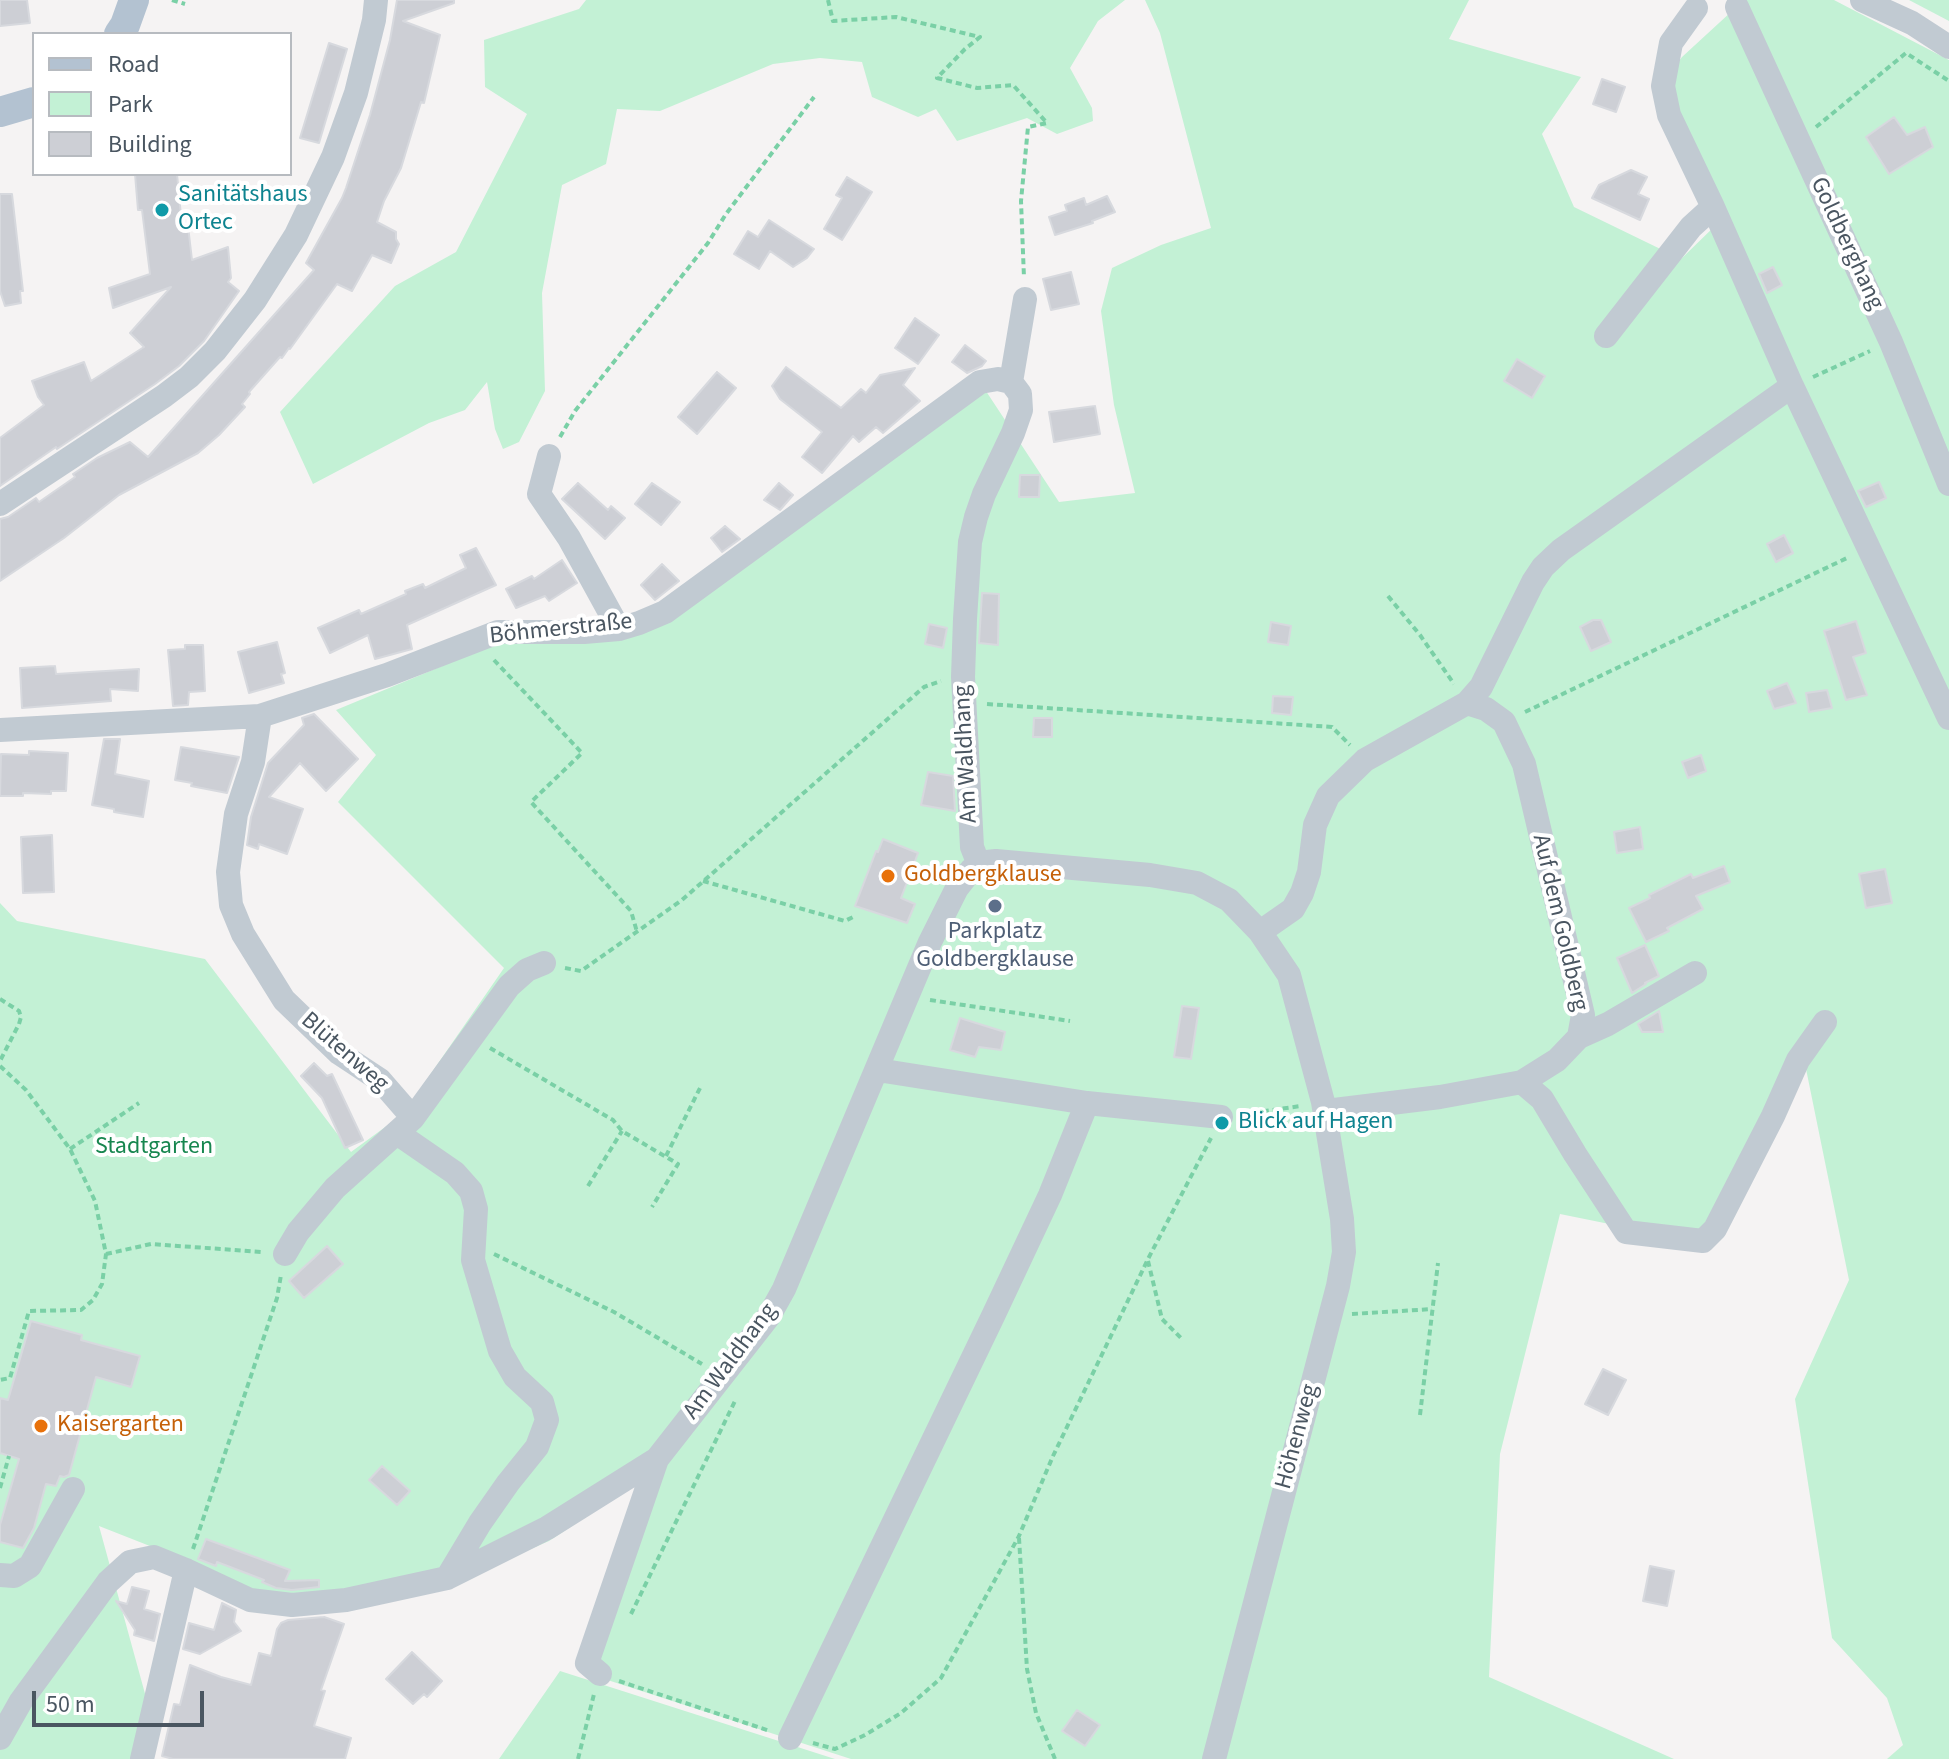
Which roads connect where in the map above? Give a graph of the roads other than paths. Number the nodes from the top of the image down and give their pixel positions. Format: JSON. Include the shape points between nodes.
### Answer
{"nodes":[{"id":1,"x":134,"y":0,"type":"edge"},
{"id":2,"x":376,"y":0,"type":"edge"},
{"id":3,"x":1862,"y":0,"type":"edge"},
{"id":4,"x":1737,"y":7,"type":"dead end"},
{"id":5,"x":1696,"y":8,"type":"dead end"},
{"id":6,"x":120,"y":32,"type":"edge"},
{"id":7,"x":1949,"y":47,"type":"edge"},
{"id":8,"x":32,"y":103,"type":"edge"},
{"id":9,"x":0,"y":112,"type":"edge"},
{"id":10,"x":1713,"y":207,"type":"junction"},
{"id":11,"x":1025,"y":299,"type":"road end"},
{"id":12,"x":1606,"y":336,"type":"dead end"},
{"id":13,"x":1011,"y":382,"type":"junction"},
{"id":14,"x":1792,"y":386,"type":"junction"},
{"id":15,"x":549,"y":456,"type":"road end"},
{"id":16,"x":1949,"y":484,"type":"edge"},
{"id":17,"x":0,"y":504,"type":"edge"},
{"id":18,"x":619,"y":629,"type":"junction"},
{"id":19,"x":1467,"y":703,"type":"junction"},
{"id":20,"x":260,"y":716,"type":"junction"},
{"id":21,"x":1949,"y":718,"type":"edge"},
{"id":22,"x":0,"y":730,"type":"edge"},
{"id":23,"x":979,"y":865,"type":"junction"},
{"id":24,"x":1260,"y":932,"type":"junction"},
{"id":25,"x":544,"y":963,"type":"road end"},
{"id":26,"x":1695,"y":973,"type":"dead end"},
{"id":27,"x":1825,"y":1022,"type":"dead end"},
{"id":28,"x":1579,"y":1037,"type":"junction"},
{"id":29,"x":877,"y":1068,"type":"junction"},
{"id":30,"x":1522,"y":1082,"type":"junction"},
{"id":31,"x":1087,"y":1103,"type":"junction"},
{"id":32,"x":1324,"y":1107,"type":"junction"},
{"id":33,"x":1221,"y":1117,"type":"road end"},
{"id":34,"x":405,"y":1125,"type":"junction"},
{"id":35,"x":285,"y":1254,"type":"road end"},
{"id":36,"x":657,"y":1459,"type":"junction"},
{"id":37,"x":73,"y":1489,"type":"dead end"},
{"id":38,"x":186,"y":1570,"type":"junction"},
{"id":39,"x":0,"y":1575,"type":"edge"},
{"id":40,"x":447,"y":1578,"type":"junction"},
{"id":41,"x":600,"y":1674,"type":"road end"},
{"id":42,"x":0,"y":1738,"type":"edge"},
{"id":43,"x":790,"y":1738,"type":"dead end"},
{"id":44,"x":142,"y":1759,"type":"edge"},
{"id":45,"x":1214,"y":1759,"type":"edge"}],
"edges":[{"from":1,"to":6,"type":"main road"},
{"from":2,"to":17,"type":"street","via":[[356,93],[333,157],[296,235],[255,300],[189,377]]},
{"from":3,"to":7,"type":"street"},
{"from":4,"to":16,"type":"street","name":"Goldberghang","via":[[1891,342]]},
{"from":5,"to":10,"type":"street","via":[[1671,43],[1663,86],[1669,115]]},
{"from":8,"to":9,"type":"main road"},
{"from":10,"to":12,"type":"street","via":[[1691,227]]},
{"from":10,"to":14,"type":"street"},
{"from":11,"to":13,"type":"street"},
{"from":13,"to":18,"type":"street","name":"Böhmerstraße","via":[[980,382],[665,612]]},
{"from":13,"to":23,"type":"street","name":"Am Waldhang","via":[[1020,394],[1021,410],[973,530],[966,603],[964,703],[972,847]]},
{"from":14,"to":19,"type":"street","via":[[1543,567],[1481,687]]},
{"from":14,"to":21,"type":"street"},
{"from":15,"to":18,"type":"street","via":[[539,494]]},
{"from":18,"to":20,"type":"street","name":"Böhmerstraße","via":[[498,632]]},
{"from":19,"to":24,"type":"street","via":[[1365,760],[1328,796],[1315,825],[1302,893],[1293,909]]},
{"from":19,"to":28,"type":"street","name":"Auf dem Goldberg","via":[[1504,722],[1524,764],[1583,1015]]},
{"from":20,"to":22,"type":"street","name":"Böhmerstraße"},
{"from":20,"to":34,"type":"street","name":"Blütenweg","via":[[253,762],[236,814],[228,872],[231,905],[284,1000],[339,1053],[380,1080]]},
{"from":23,"to":24,"type":"street","via":[[996,861],[1197,883],[1229,900]]},
{"from":23,"to":29,"type":"street","name":"Am Waldhang","via":[[957,888]]},
{"from":24,"to":32,"type":"street","via":[[1289,975]]},
{"from":25,"to":34,"type":"street","via":[[509,986]]},
{"from":26,"to":28,"type":"street"},
{"from":27,"to":30,"type":"street","via":[[1798,1060],[1715,1229],[1703,1241],[1626,1232],[1542,1099]]},
{"from":28,"to":30,"type":"street","name":"Auf dem Goldberg","via":[[1557,1060]]},
{"from":29,"to":31,"type":"street"},
{"from":29,"to":36,"type":"street","name":"Am Waldhang","via":[[769,1316],[730,1383]]},
{"from":30,"to":32,"type":"street","name":"Auf dem Goldberg","via":[[1440,1097]]},
{"from":31,"to":33,"type":"street"},
{"from":31,"to":43,"type":"street","via":[[1050,1195]]},
{"from":32,"to":45,"type":"street","name":"Höhenweg","via":[[1344,1252]]},
{"from":34,"to":35,"type":"street","via":[[335,1188]]},
{"from":34,"to":40,"type":"street","name":"Blütenweg","via":[[471,1191],[476,1209],[473,1260],[500,1351],[515,1377],[542,1402],[547,1420],[537,1447]]},
{"from":36,"to":40,"type":"street","name":"Am Waldhang","via":[[547,1528]]},
{"from":36,"to":41,"type":"street","via":[[587,1663]]},
{"from":37,"to":39,"type":"street","via":[[30,1566],[14,1576]]},
{"from":38,"to":40,"type":"street","name":"Am Waldhang","via":[[250,1600],[292,1605],[346,1600]]},
{"from":38,"to":42,"type":"street","name":"Am Waldhang","via":[[154,1557],[130,1562],[108,1582]]},
{"from":38,"to":44,"type":"street"}]}
